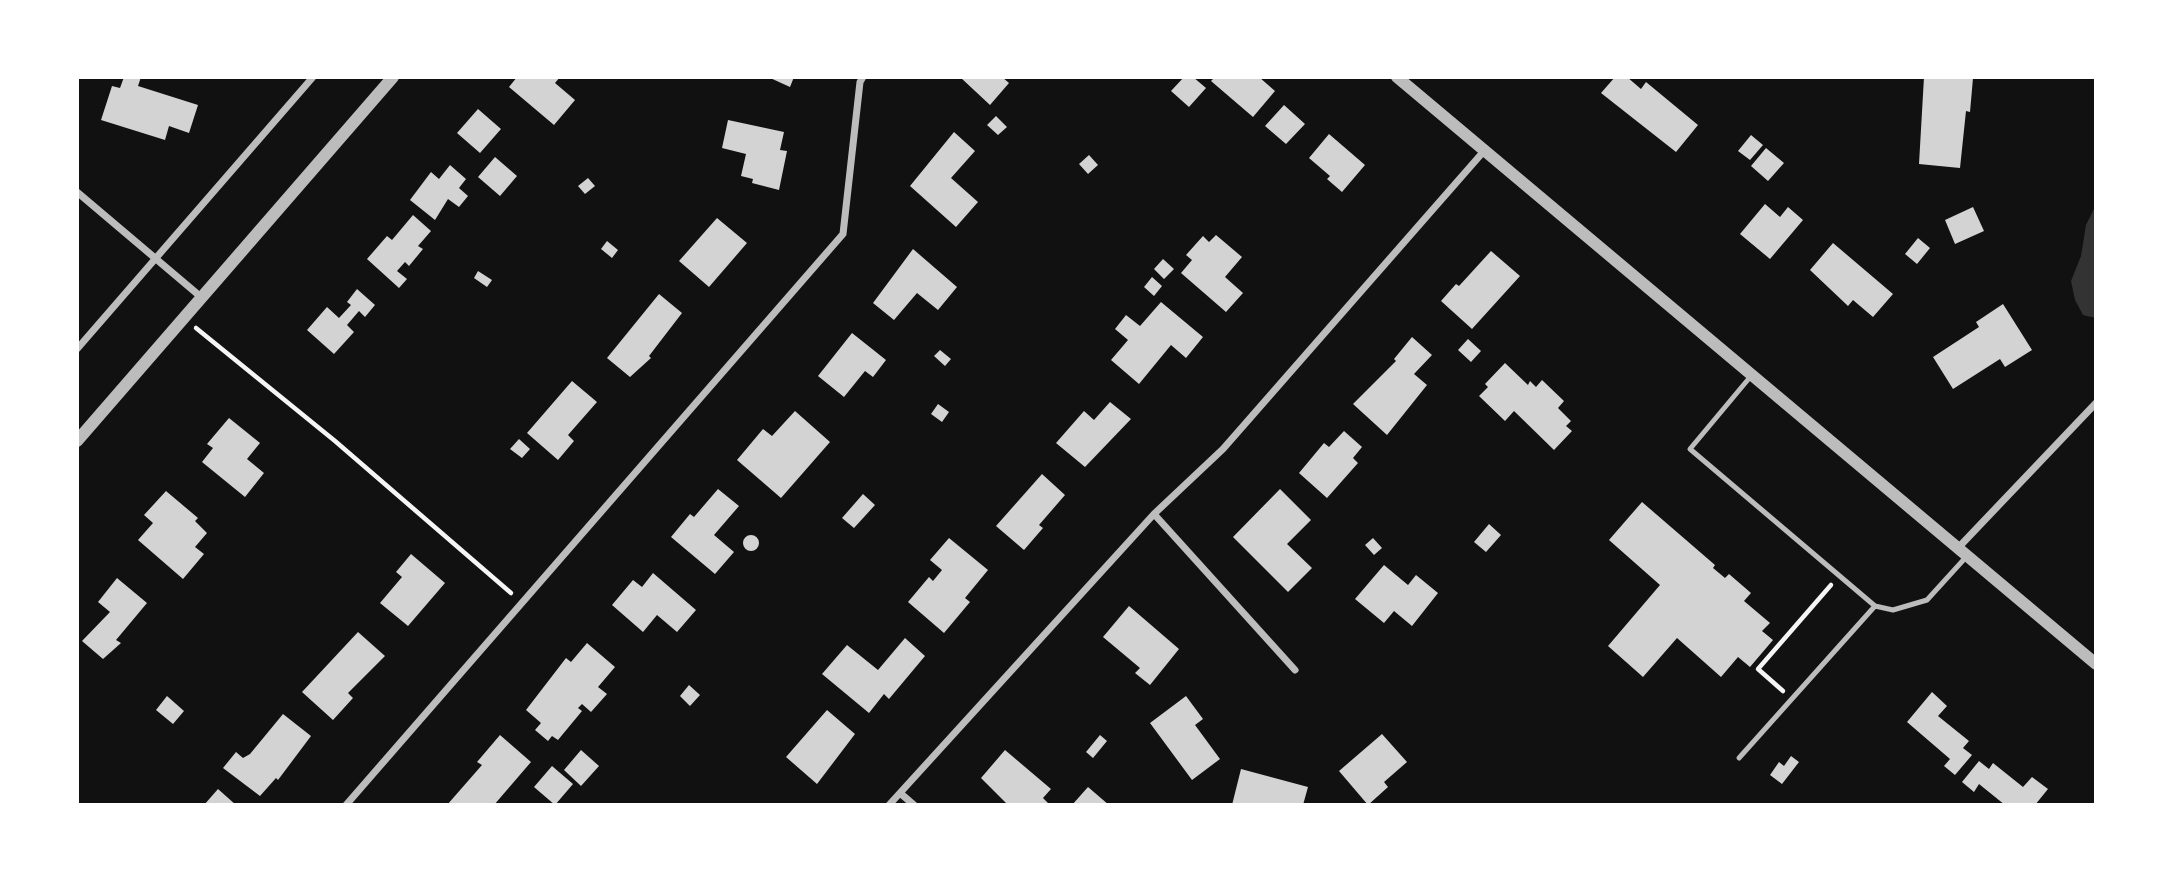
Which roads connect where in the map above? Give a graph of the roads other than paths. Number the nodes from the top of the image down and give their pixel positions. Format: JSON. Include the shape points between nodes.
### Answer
{"nodes":[{"id":1,"x":313,"y":77,"type":"edge"},
{"id":2,"x":393,"y":77,"type":"edge"},
{"id":3,"x":863,"y":77,"type":"edge"},
{"id":4,"x":1396,"y":77,"type":"edge"},
{"id":5,"x":1485,"y":150,"type":"junction"},
{"id":6,"x":77,"y":191,"type":"edge"},
{"id":7,"x":155,"y":259,"type":"junction"},
{"id":8,"x":201,"y":297,"type":"junction"},
{"id":9,"x":77,"y":349,"type":"edge"},
{"id":10,"x":1752,"y":375,"type":"junction"},
{"id":11,"x":2096,"y":403,"type":"edge"},
{"id":12,"x":77,"y":441,"type":"edge"},
{"id":13,"x":1154,"y":514,"type":"junction"},
{"id":14,"x":1963,"y":552,"type":"junction"},
{"id":15,"x":1874,"y":606,"type":"junction"},
{"id":16,"x":2096,"y":664,"type":"edge"},
{"id":17,"x":1295,"y":670,"type":"dead end"},
{"id":18,"x":1739,"y":758,"type":"dead end"},
{"id":19,"x":900,"y":793,"type":"junction"},
{"id":20,"x":346,"y":805,"type":"edge"},
{"id":21,"x":889,"y":805,"type":"edge"},
{"id":22,"x":914,"y":805,"type":"edge"}],
"edges":[{"from":1,"to":7,"type":"street"},
{"from":2,"to":8,"type":"street"},
{"from":3,"to":20,"type":"street","via":[[843,234]]},
{"from":4,"to":5,"type":"street"},
{"from":5,"to":10,"type":"street"},
{"from":5,"to":13,"type":"street","via":[[1223,449]]},
{"from":6,"to":7,"type":"street"},
{"from":7,"to":8,"type":"street"},
{"from":7,"to":9,"type":"street"},
{"from":8,"to":12,"type":"street"},
{"from":10,"to":14,"type":"street"},
{"from":10,"to":15,"type":"lane","via":[[1690,450]]},
{"from":11,"to":14,"type":"street"},
{"from":13,"to":17,"type":"street"},
{"from":13,"to":19,"type":"street"},
{"from":14,"to":15,"type":"lane","via":[[1927,600],[1893,610]]},
{"from":14,"to":16,"type":"street"},
{"from":15,"to":18,"type":"lane"},
{"from":19,"to":21,"type":"street"},
{"from":19,"to":22,"type":"street"}]}
